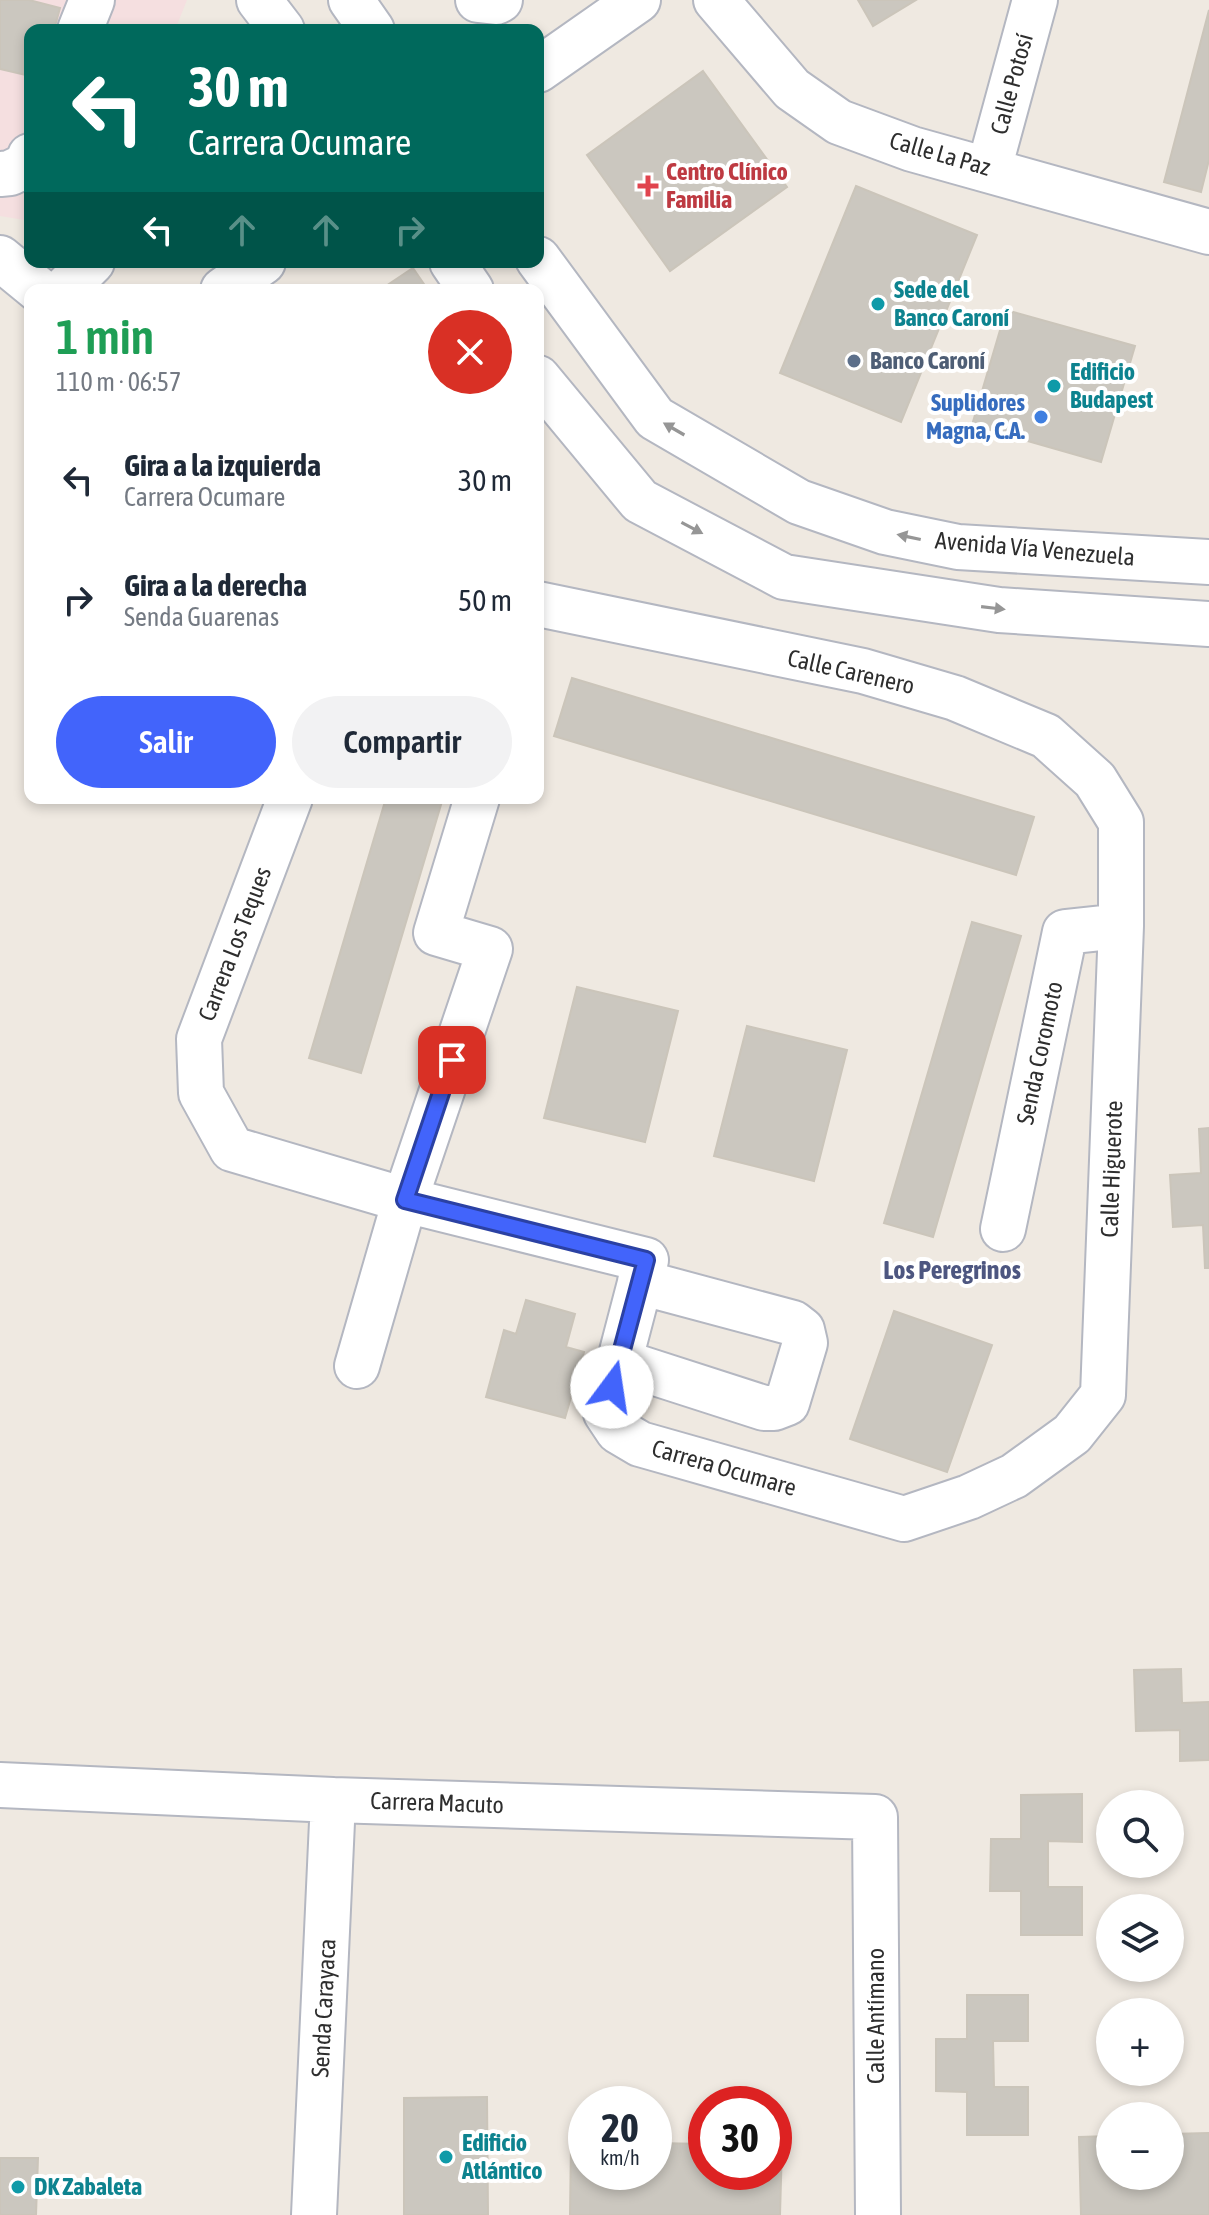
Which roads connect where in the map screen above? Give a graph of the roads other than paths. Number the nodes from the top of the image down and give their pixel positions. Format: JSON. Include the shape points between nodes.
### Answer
{"nodes":[{"id":1,"x":92,"y":0,"type":"edge"},
{"id":2,"x":259,"y":0,"type":"edge"},
{"id":3,"x":351,"y":0,"type":"edge"},
{"id":4,"x":478,"y":0,"type":"edge"},
{"id":5,"x":500,"y":0,"type":"edge"},
{"id":6,"x":638,"y":0,"type":"edge"},
{"id":7,"x":716,"y":0,"type":"edge"},
{"id":8,"x":1035,"y":0,"type":"edge"},
{"id":9,"x":82,"y":24,"type":"edge"},
{"id":10,"x":277,"y":24,"type":"edge"},
{"id":11,"x":368,"y":24,"type":"edge"},
{"id":12,"x":544,"y":66,"type":"edge"},
{"id":13,"x":24,"y":166,"type":"edge"},
{"id":14,"x":989,"y":169,"type":"junction"},
{"id":15,"x":0,"y":174,"type":"edge"},
{"id":16,"x":1209,"y":232,"type":"edge"},
{"id":17,"x":0,"y":258,"type":"edge"},
{"id":18,"x":544,"y":267,"type":"edge"},
{"id":19,"x":86,"y":268,"type":"edge"},
{"id":20,"x":254,"y":268,"type":"edge"},
{"id":21,"x":32,"y":284,"type":"edge"},
{"id":22,"x":70,"y":284,"type":"edge"},
{"id":23,"x":232,"y":284,"type":"edge"},
{"id":24,"x":544,"y":385,"type":"edge"},
{"id":25,"x":1209,"y":562,"type":"edge"},
{"id":26,"x":544,"y":605,"type":"edge"},
{"id":27,"x":1209,"y":624,"type":"edge"},
{"id":28,"x":288,"y":804,"type":"edge"},
{"id":29,"x":475,"y":804,"type":"edge"},
{"id":30,"x":1121,"y":822,"type":"joint"},
{"id":31,"x":1121,"y":926,"type":"junction"},
{"id":32,"x":405,"y":1200,"type":"junction"},
{"id":33,"x":1003,"y":1229,"type":"dead end"},
{"id":34,"x":640,"y":1282,"type":"junction"},
{"id":35,"x":618,"y":1361,"type":"junction"},
{"id":36,"x":357,"y":1366,"type":"dead end"},
{"id":37,"x":1014,"y":1476,"type":"joint"},
{"id":38,"x":0,"y":1785,"type":"edge"},
{"id":39,"x":333,"y":1800,"type":"junction"},
{"id":40,"x":875,"y":1817,"type":"joint"},
{"id":41,"x":314,"y":2215,"type":"edge"},
{"id":42,"x":878,"y":2215,"type":"edge"}],
"edges":[{"from":1,"to":9,"type":"street"},
{"from":2,"to":10,"type":"street"},
{"from":3,"to":11,"type":"street"},
{"from":4,"to":5,"type":"street"},
{"from":6,"to":12,"type":"street"},
{"from":7,"to":14,"type":"street","name":"Calle La Paz","via":[[792,89],[839,122]]},
{"from":8,"to":14,"type":"street","name":"Calle Potosí"},
{"from":13,"to":15,"type":"street"},
{"from":14,"to":16,"type":"street","name":"Calle La Paz"},
{"from":17,"to":21,"type":"street"},
{"from":25,"to":18,"type":"street","name":"Avenida Vía Venezuela","one_way":true,"via":[[958,547],[885,532],[799,502],[655,418]]},
{"from":19,"to":22,"type":"street"},
{"from":20,"to":23,"type":"street"},
{"from":24,"to":27,"type":"street","one_way":true,"via":[[640,501],[784,577],[999,610]]},
{"from":26,"to":30,"type":"street","name":"Calle Carenero","via":[[863,671],[955,698],[1046,736],[1095,780]]},
{"from":28,"to":32,"type":"street","name":"Carrera Los Teques","via":[[199,1039],[201,1093],[232,1149]]},
{"from":29,"to":32,"type":"street","via":[[436,933],[490,949]]},
{"from":30,"to":31,"type":"street","name":"Calle Higuerote"},
{"from":31,"to":33,"type":"street","name":"Senda Coromoto","via":[[1065,932]]},
{"from":31,"to":37,"type":"street","name":"Calle Higuerote","via":[[1103,1395],[1072,1434]]},
{"from":32,"to":34,"type":"street","via":[[646,1260]]},
{"from":32,"to":36,"type":"street"},
{"from":34,"to":35,"type":"street","name":"Carrera Ocumare"},
{"from":34,"to":35,"type":"street","via":[[793,1323],[802,1330],[805,1343],[787,1403],[774,1408]]},
{"from":35,"to":37,"type":"street","name":"Carrera Ocumare","via":[[606,1413],[618,1431],[640,1444],[904,1519]]},
{"from":38,"to":39,"type":"street","name":"Carrera Macuto"},
{"from":39,"to":40,"type":"street","name":"Carrera Macuto"},
{"from":39,"to":41,"type":"street","name":"Senda Carayaca"},
{"from":40,"to":42,"type":"street","name":"Calle Antímano"}]}
